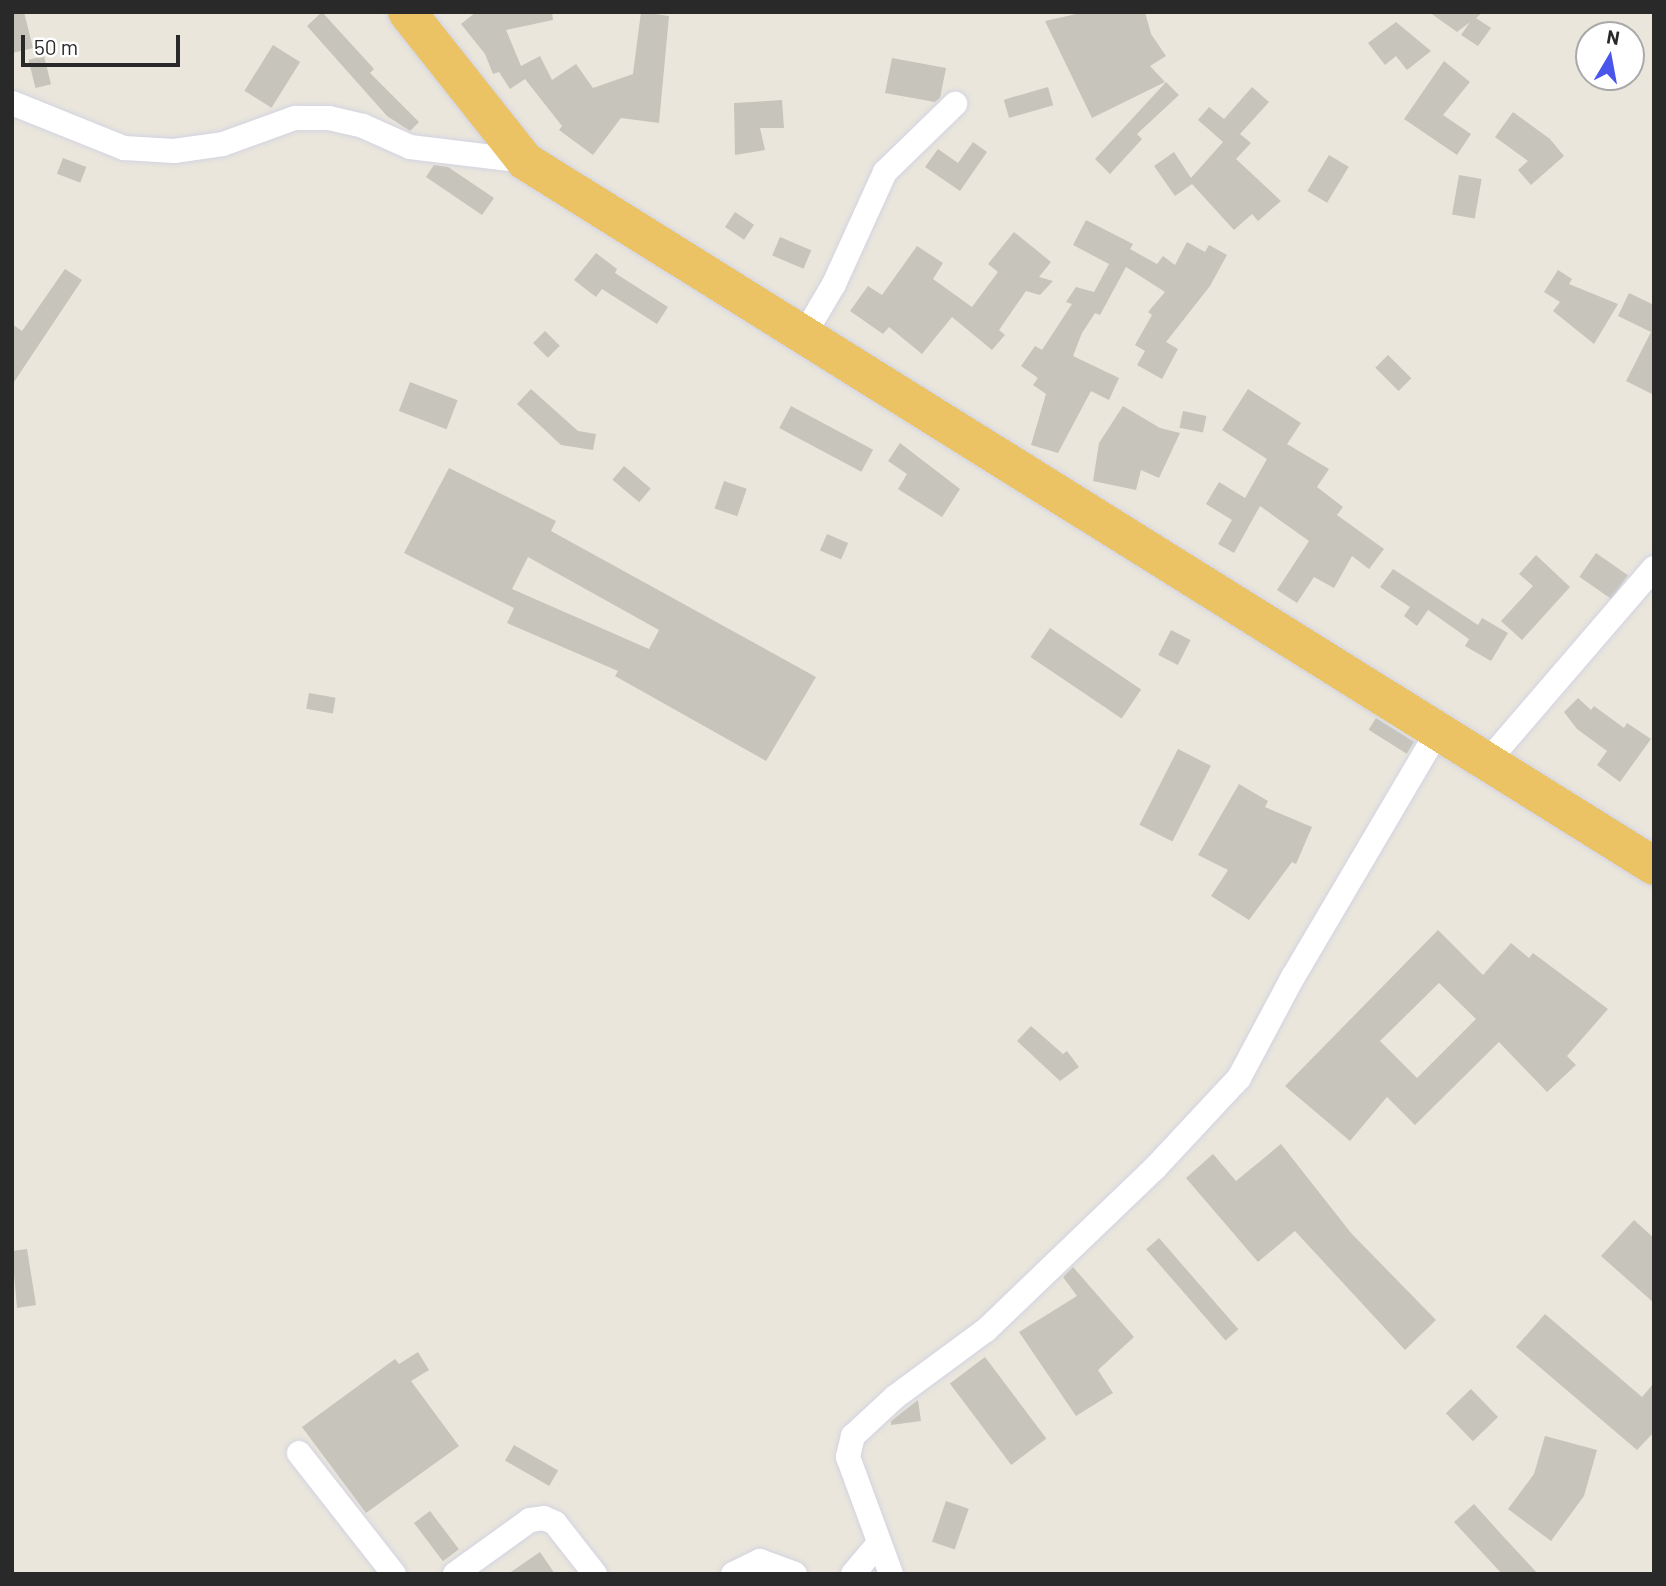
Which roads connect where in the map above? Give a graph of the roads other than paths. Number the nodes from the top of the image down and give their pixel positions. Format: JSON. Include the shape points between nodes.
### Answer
{"nodes":[{"id":1,"x":407,"y":12,"type":"edge"},
{"id":2,"x":12,"y":103,"type":"edge"},
{"id":3,"x":955,"y":104,"type":"dead end"},
{"id":4,"x":525,"y":161,"type":"junction"},
{"id":5,"x":804,"y":335,"type":"junction"},
{"id":6,"x":1654,"y":568,"type":"edge"},
{"id":7,"x":1438,"y":731,"type":"junction"},
{"id":8,"x":1487,"y":762,"type":"junction"},
{"id":9,"x":1654,"y":866,"type":"edge"},
{"id":10,"x":299,"y":1453,"type":"dead end"},
{"id":11,"x":877,"y":1545,"type":"junction"},
{"id":12,"x":394,"y":1574,"type":"edge"},
{"id":13,"x":455,"y":1574,"type":"edge"},
{"id":14,"x":595,"y":1574,"type":"edge"},
{"id":15,"x":733,"y":1574,"type":"edge"},
{"id":16,"x":794,"y":1574,"type":"edge"},
{"id":17,"x":853,"y":1574,"type":"edge"},
{"id":18,"x":891,"y":1574,"type":"edge"}],
"edges":[{"from":1,"to":4,"type":"highway"},
{"from":2,"to":4,"type":"street","via":[[124,148],[174,151],[223,144],[295,118],[329,118],[363,126],[410,147]]},
{"from":3,"to":5,"type":"street","via":[[885,172],[834,284]]},
{"from":4,"to":5,"type":"highway"},
{"from":5,"to":7,"type":"highway"},
{"from":6,"to":8,"type":"street"},
{"from":7,"to":8,"type":"highway"},
{"from":7,"to":11,"type":"street","via":[[1293,977],[1240,1078],[1155,1168],[986,1329],[895,1397],[853,1436],[848,1457]]},
{"from":8,"to":9,"type":"highway"},
{"from":10,"to":12,"type":"street"},
{"from":11,"to":17,"type":"street"},
{"from":11,"to":18,"type":"street"},
{"from":13,"to":14,"type":"street","via":[[530,1520],[544,1518],[555,1523]]},
{"from":15,"to":16,"type":"street","via":[[760,1561]]}]}
